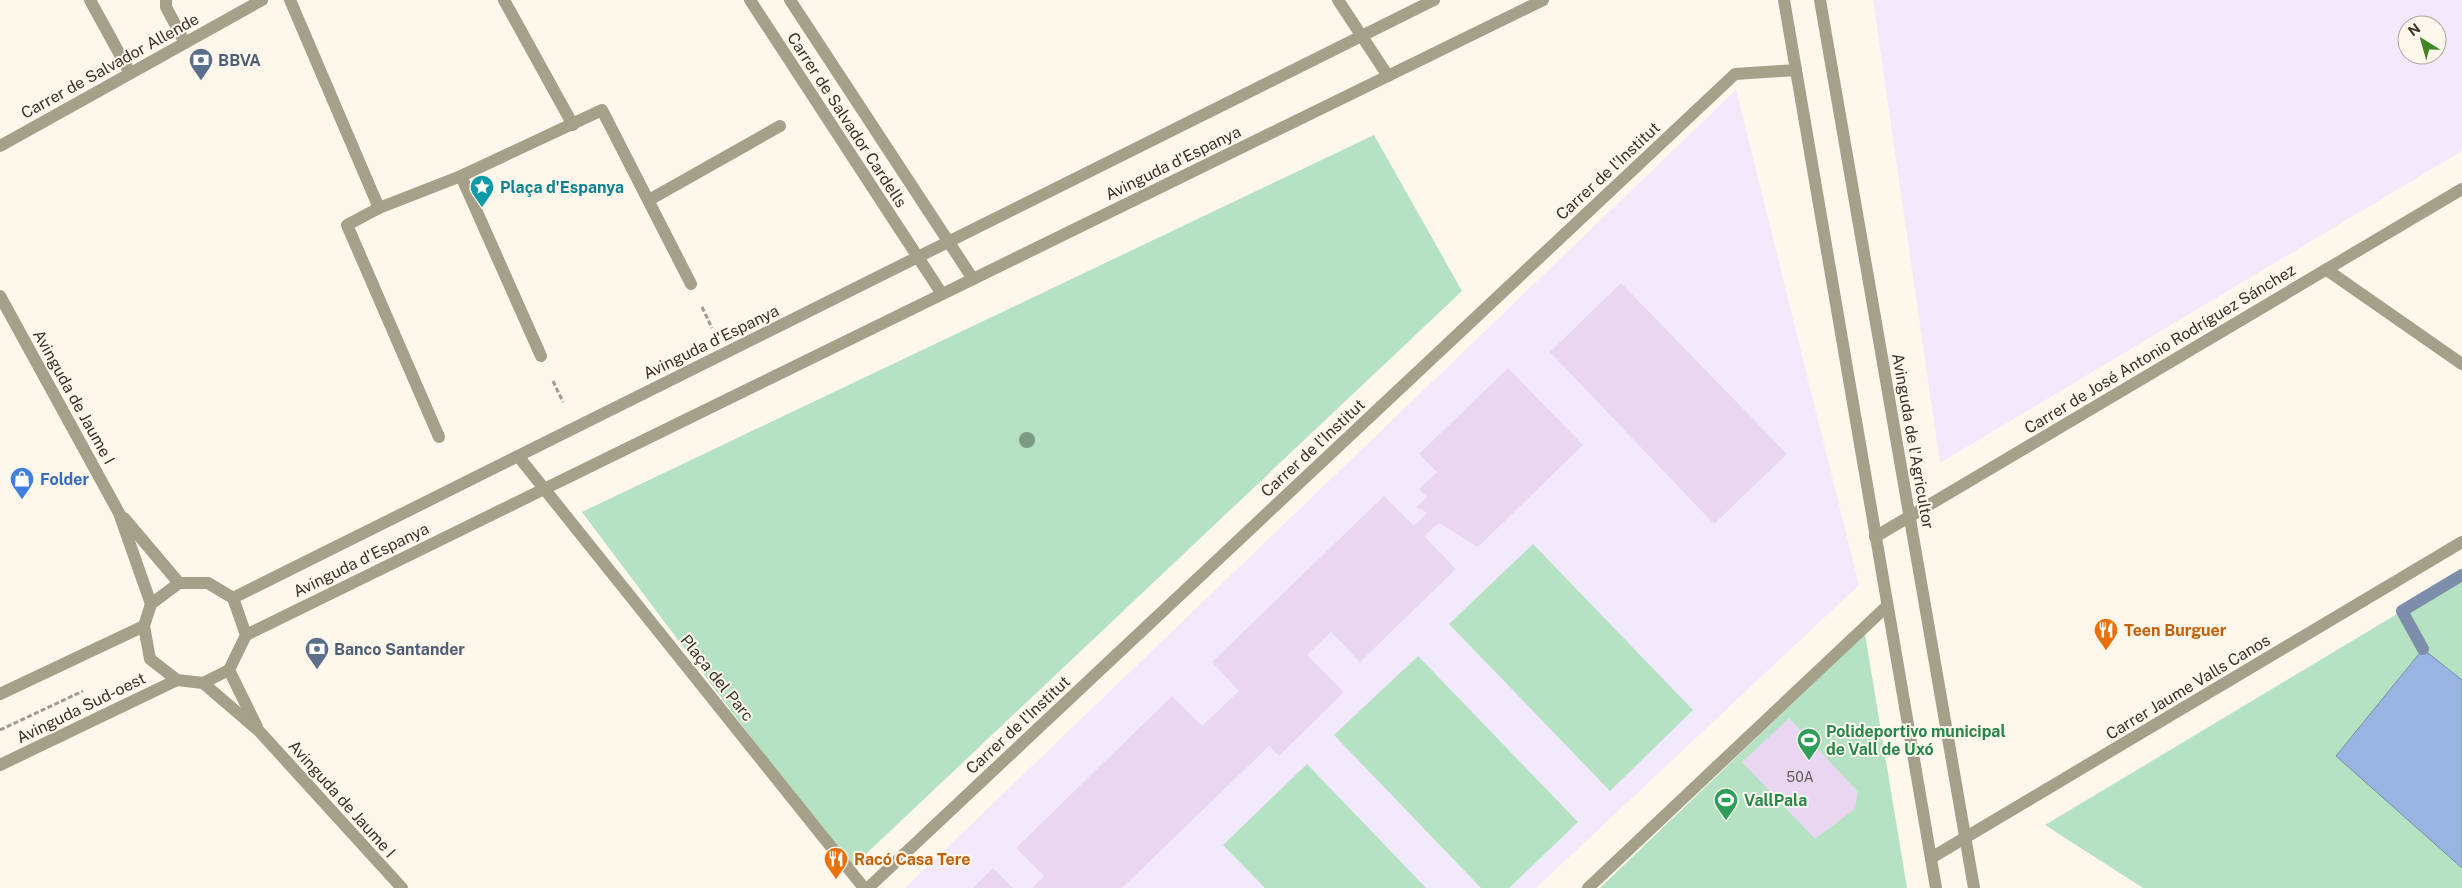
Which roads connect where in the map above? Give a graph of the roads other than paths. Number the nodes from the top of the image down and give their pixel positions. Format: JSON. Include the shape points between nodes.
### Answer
{"nodes":[{"id":1,"x":90,"y":0,"type":"edge"},
{"id":2,"x":166,"y":0,"type":"edge"},
{"id":3,"x":262,"y":0,"type":"edge"},
{"id":4,"x":290,"y":0,"type":"edge"},
{"id":5,"x":504,"y":0,"type":"edge"},
{"id":6,"x":750,"y":0,"type":"edge"},
{"id":7,"x":790,"y":0,"type":"edge"},
{"id":8,"x":1338,"y":0,"type":"edge"},
{"id":9,"x":1434,"y":0,"type":"edge"},
{"id":10,"x":1543,"y":0,"type":"edge"},
{"id":11,"x":1784,"y":0,"type":"edge"},
{"id":12,"x":1820,"y":0,"type":"edge"},
{"id":13,"x":1362,"y":36,"type":"junction"},
{"id":14,"x":185,"y":43,"type":"junction"},
{"id":15,"x":1796,"y":70,"type":"junction"},
{"id":16,"x":130,"y":73,"type":"junction"},
{"id":17,"x":1388,"y":76,"type":"junction"},
{"id":18,"x":573,"y":125,"type":"junction"},
{"id":19,"x":780,"y":126,"type":"dead end"},
{"id":20,"x":0,"y":146,"type":"edge"},
{"id":21,"x":461,"y":176,"type":"junction"},
{"id":22,"x":2462,"y":189,"type":"edge"},
{"id":23,"x":650,"y":200,"type":"junction"},
{"id":24,"x":379,"y":208,"type":"junction"},
{"id":25,"x":949,"y":242,"type":"junction"},
{"id":26,"x":918,"y":257,"type":"junction"},
{"id":27,"x":2326,"y":270,"type":"junction"},
{"id":28,"x":973,"y":279,"type":"junction"},
{"id":29,"x":691,"y":284,"type":"road end"},
{"id":30,"x":942,"y":294,"type":"junction"},
{"id":31,"x":0,"y":296,"type":"edge"},
{"id":32,"x":541,"y":356,"type":"road end"},
{"id":33,"x":2462,"y":364,"type":"edge"},
{"id":34,"x":439,"y":437,"type":"dead end"},
{"id":35,"x":518,"y":456,"type":"junction"},
{"id":36,"x":544,"y":489,"type":"junction"},
{"id":37,"x":119,"y":513,"type":"junction"},
{"id":38,"x":1910,"y":517,"type":"junction"},
{"id":39,"x":1875,"y":538,"type":"junction"},
{"id":40,"x":2462,"y":542,"type":"edge"},
{"id":41,"x":179,"y":583,"type":"junction"},
{"id":42,"x":233,"y":598,"type":"junction"},
{"id":43,"x":151,"y":604,"type":"junction"},
{"id":44,"x":1888,"y":606,"type":"junction"},
{"id":45,"x":144,"y":626,"type":"junction"},
{"id":46,"x":246,"y":635,"type":"junction"},
{"id":47,"x":229,"y":670,"type":"junction"},
{"id":48,"x":177,"y":680,"type":"junction"},
{"id":49,"x":203,"y":683,"type":"junction"},
{"id":50,"x":0,"y":694,"type":"edge"},
{"id":51,"x":259,"y":731,"type":"junction"},
{"id":52,"x":0,"y":765,"type":"edge"},
{"id":53,"x":1964,"y":839,"type":"junction"},
{"id":54,"x":1931,"y":858,"type":"junction"},
{"id":55,"x":402,"y":888,"type":"edge"},
{"id":56,"x":864,"y":888,"type":"edge"},
{"id":57,"x":868,"y":888,"type":"edge"},
{"id":58,"x":1588,"y":888,"type":"edge"},
{"id":59,"x":1936,"y":888,"type":"edge"},
{"id":60,"x":1974,"y":888,"type":"edge"}],
"edges":[{"from":1,"to":16,"type":"street"},
{"from":2,"to":14,"type":"street","via":[[166,7]]},
{"from":3,"to":14,"type":"street","name":"Carrer de Salvador Allende"},
{"from":4,"to":24,"type":"street"},
{"from":5,"to":18,"type":"street"},
{"from":6,"to":26,"type":"street","name":"Carrer de Salvador Cardells"},
{"from":7,"to":25,"type":"street","name":"Carrer de Salvador Cardells"},
{"from":8,"to":13,"type":"street"},
{"from":9,"to":13,"type":"street","name":"Avinguda d'Espanya"},
{"from":10,"to":17,"type":"street","name":"Avinguda d'Espanya"},
{"from":11,"to":15,"type":"street"},
{"from":12,"to":38,"type":"street","name":"Avinguda de l'Agricultor"},
{"from":13,"to":17,"type":"street"},
{"from":13,"to":25,"type":"street","name":"Avinguda d'Espanya"},
{"from":14,"to":16,"type":"street","name":"Carrer de Salvador Allende"},
{"from":15,"to":39,"type":"street"},
{"from":15,"to":57,"type":"street","name":"Carrer de l'Institut","via":[[1735,74]]},
{"from":16,"to":20,"type":"street","name":"Carrer de Salvador Allende"},
{"from":17,"to":28,"type":"street","name":"Avinguda d'Espanya"},
{"from":18,"to":21,"type":"street"},
{"from":18,"to":23,"type":"street","via":[[602,110]]},
{"from":19,"to":23,"type":"street"},
{"from":21,"to":24,"type":"street"},
{"from":21,"to":32,"type":"street"},
{"from":22,"to":27,"type":"street","name":"Carrer de José Antonio Rodríguez Sánchez"},
{"from":23,"to":29,"type":"street"},
{"from":24,"to":34,"type":"street","via":[[347,225]]},
{"from":25,"to":26,"type":"street","name":"Avinguda d'Espanya"},
{"from":25,"to":28,"type":"street"},
{"from":26,"to":30,"type":"street"},
{"from":26,"to":35,"type":"street","name":"Avinguda d'Espanya"},
{"from":27,"to":33,"type":"street"},
{"from":27,"to":38,"type":"street","name":"Carrer de José Antonio Rodríguez Sánchez"},
{"from":28,"to":30,"type":"street","name":"Avinguda d'Espanya"},
{"from":30,"to":36,"type":"street","name":"Avinguda d'Espanya"},
{"from":31,"to":37,"type":"street","name":"Avinguda de Jaume I"},
{"from":35,"to":36,"type":"street"},
{"from":35,"to":42,"type":"street","name":"Avinguda d'Espanya"},
{"from":36,"to":46,"type":"street","name":"Avinguda d'Espanya"},
{"from":36,"to":56,"type":"street","name":"Plaça del Parc"},
{"from":37,"to":41,"type":"street","name":"Avinguda de Jaume I"},
{"from":37,"to":43,"type":"street","name":"Avinguda de Jaume I"},
{"from":38,"to":39,"type":"street","name":"Carrer de José Antonio Rodríguez Sánchez"},
{"from":38,"to":53,"type":"street","name":"Avinguda de l'Agricultor"},
{"from":39,"to":44,"type":"street"},
{"from":40,"to":53,"type":"street","name":"Carrer Jaume Valls Canos"},
{"from":41,"to":42,"type":"street","via":[[208,583]]},
{"from":41,"to":43,"type":"street"},
{"from":42,"to":46,"type":"street"},
{"from":43,"to":45,"type":"street"},
{"from":44,"to":54,"type":"street"},
{"from":44,"to":58,"type":"street"},
{"from":45,"to":48,"type":"street","via":[[150,659]]},
{"from":45,"to":50,"type":"street"},
{"from":46,"to":47,"type":"street"},
{"from":47,"to":49,"type":"street"},
{"from":47,"to":51,"type":"street","name":"Avinguda de Jaume I"},
{"from":48,"to":49,"type":"street"},
{"from":48,"to":52,"type":"street","name":"Avinguda Sud-oest"},
{"from":49,"to":51,"type":"street","name":"Avinguda de Jaume I"},
{"from":51,"to":55,"type":"street","name":"Avinguda de Jaume I"},
{"from":53,"to":54,"type":"street","name":"Carrer Jaume Valls Canos"},
{"from":53,"to":60,"type":"street","name":"Avinguda de l'Agricultor"},
{"from":54,"to":59,"type":"street"}]}
